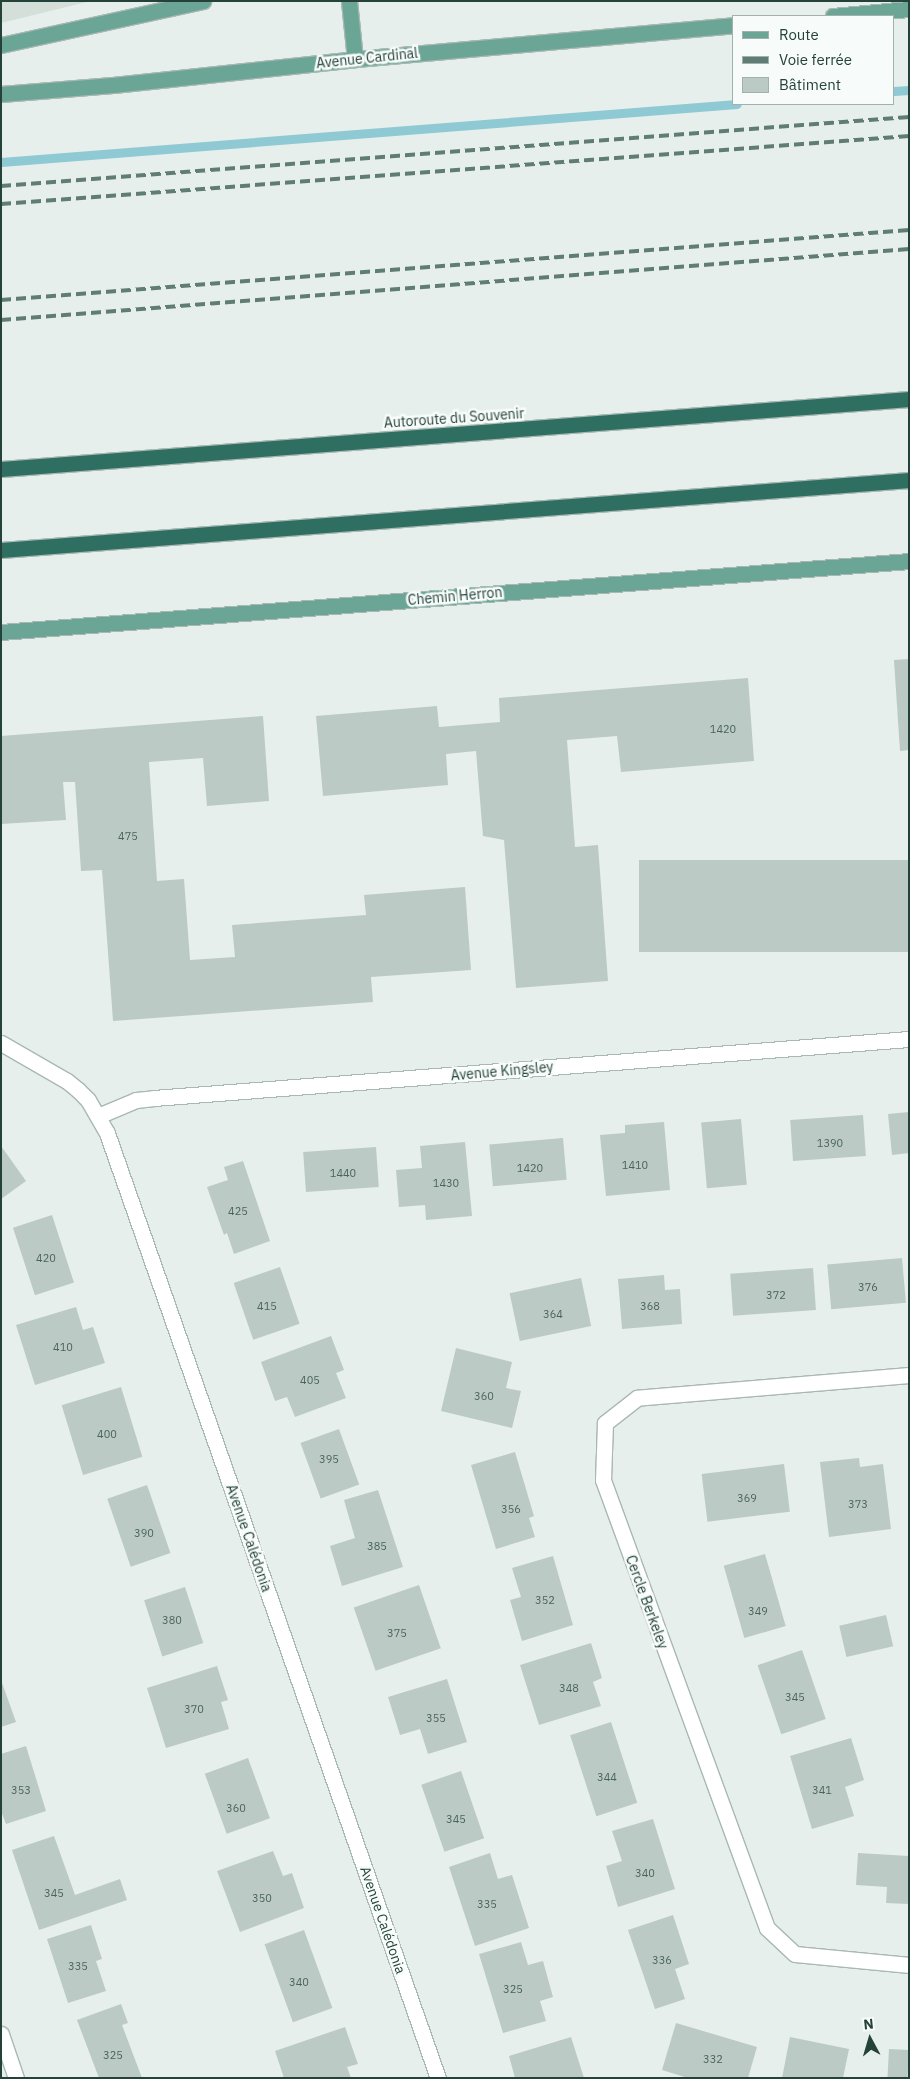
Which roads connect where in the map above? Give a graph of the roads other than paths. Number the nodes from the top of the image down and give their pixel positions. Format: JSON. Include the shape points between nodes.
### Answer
{"nodes":[{"id":1,"x":203,"y":1,"type":"edge"},
{"id":2,"x":349,"y":1,"type":"edge"},
{"id":3,"x":909,"y":10,"type":"edge"},
{"id":4,"x":846,"y":15,"type":"edge"},
{"id":5,"x":732,"y":25,"type":"edge"},
{"id":6,"x":1,"y":45,"type":"edge"},
{"id":7,"x":355,"y":59,"type":"junction"},
{"id":8,"x":1,"y":94,"type":"edge"},
{"id":9,"x":909,"y":399,"type":"edge"},
{"id":10,"x":1,"y":469,"type":"edge"},
{"id":11,"x":909,"y":480,"type":"edge"},
{"id":12,"x":1,"y":550,"type":"edge"},
{"id":13,"x":909,"y":562,"type":"edge"},
{"id":14,"x":1,"y":632,"type":"edge"},
{"id":15,"x":909,"y":1039,"type":"edge"},
{"id":16,"x":1,"y":1043,"type":"edge"},
{"id":17,"x":98,"y":1116,"type":"junction"},
{"id":18,"x":909,"y":1376,"type":"edge"},
{"id":19,"x":909,"y":1965,"type":"edge"},
{"id":20,"x":1,"y":2034,"type":"edge"},
{"id":21,"x":6,"y":2063,"type":"edge"},
{"id":22,"x":16,"y":2078,"type":"edge"},
{"id":23,"x":438,"y":2078,"type":"edge"}],
"edges":[{"from":1,"to":6,"type":"main road"},
{"from":2,"to":7,"type":"main road"},
{"from":3,"to":4,"type":"main road"},
{"from":5,"to":7,"type":"main road","name":"Avenue Cardinal"},
{"from":7,"to":8,"type":"main road","name":"Avenue Cardinal"},
{"from":9,"to":10,"type":"highway","name":"Autoroute du Souvenir"},
{"from":11,"to":12,"type":"highway"},
{"from":13,"to":14,"type":"main road","name":"Chemin Herron"},
{"from":15,"to":17,"type":"street","name":"Avenue Kingsley","via":[[154,1098],[136,1100]]},
{"from":16,"to":17,"type":"street","name":"Avenue Calédonia","via":[[67,1081],[88,1100]]},
{"from":17,"to":23,"type":"street","name":"Avenue Calédonia","via":[[108,1133]]},
{"from":18,"to":19,"type":"street","name":"Cercle Berkeley","via":[[637,1398],[605,1423],[603,1480],[767,1928],[795,1954]]},
{"from":20,"to":21,"type":"street"},
{"from":21,"to":22,"type":"street"}]}
